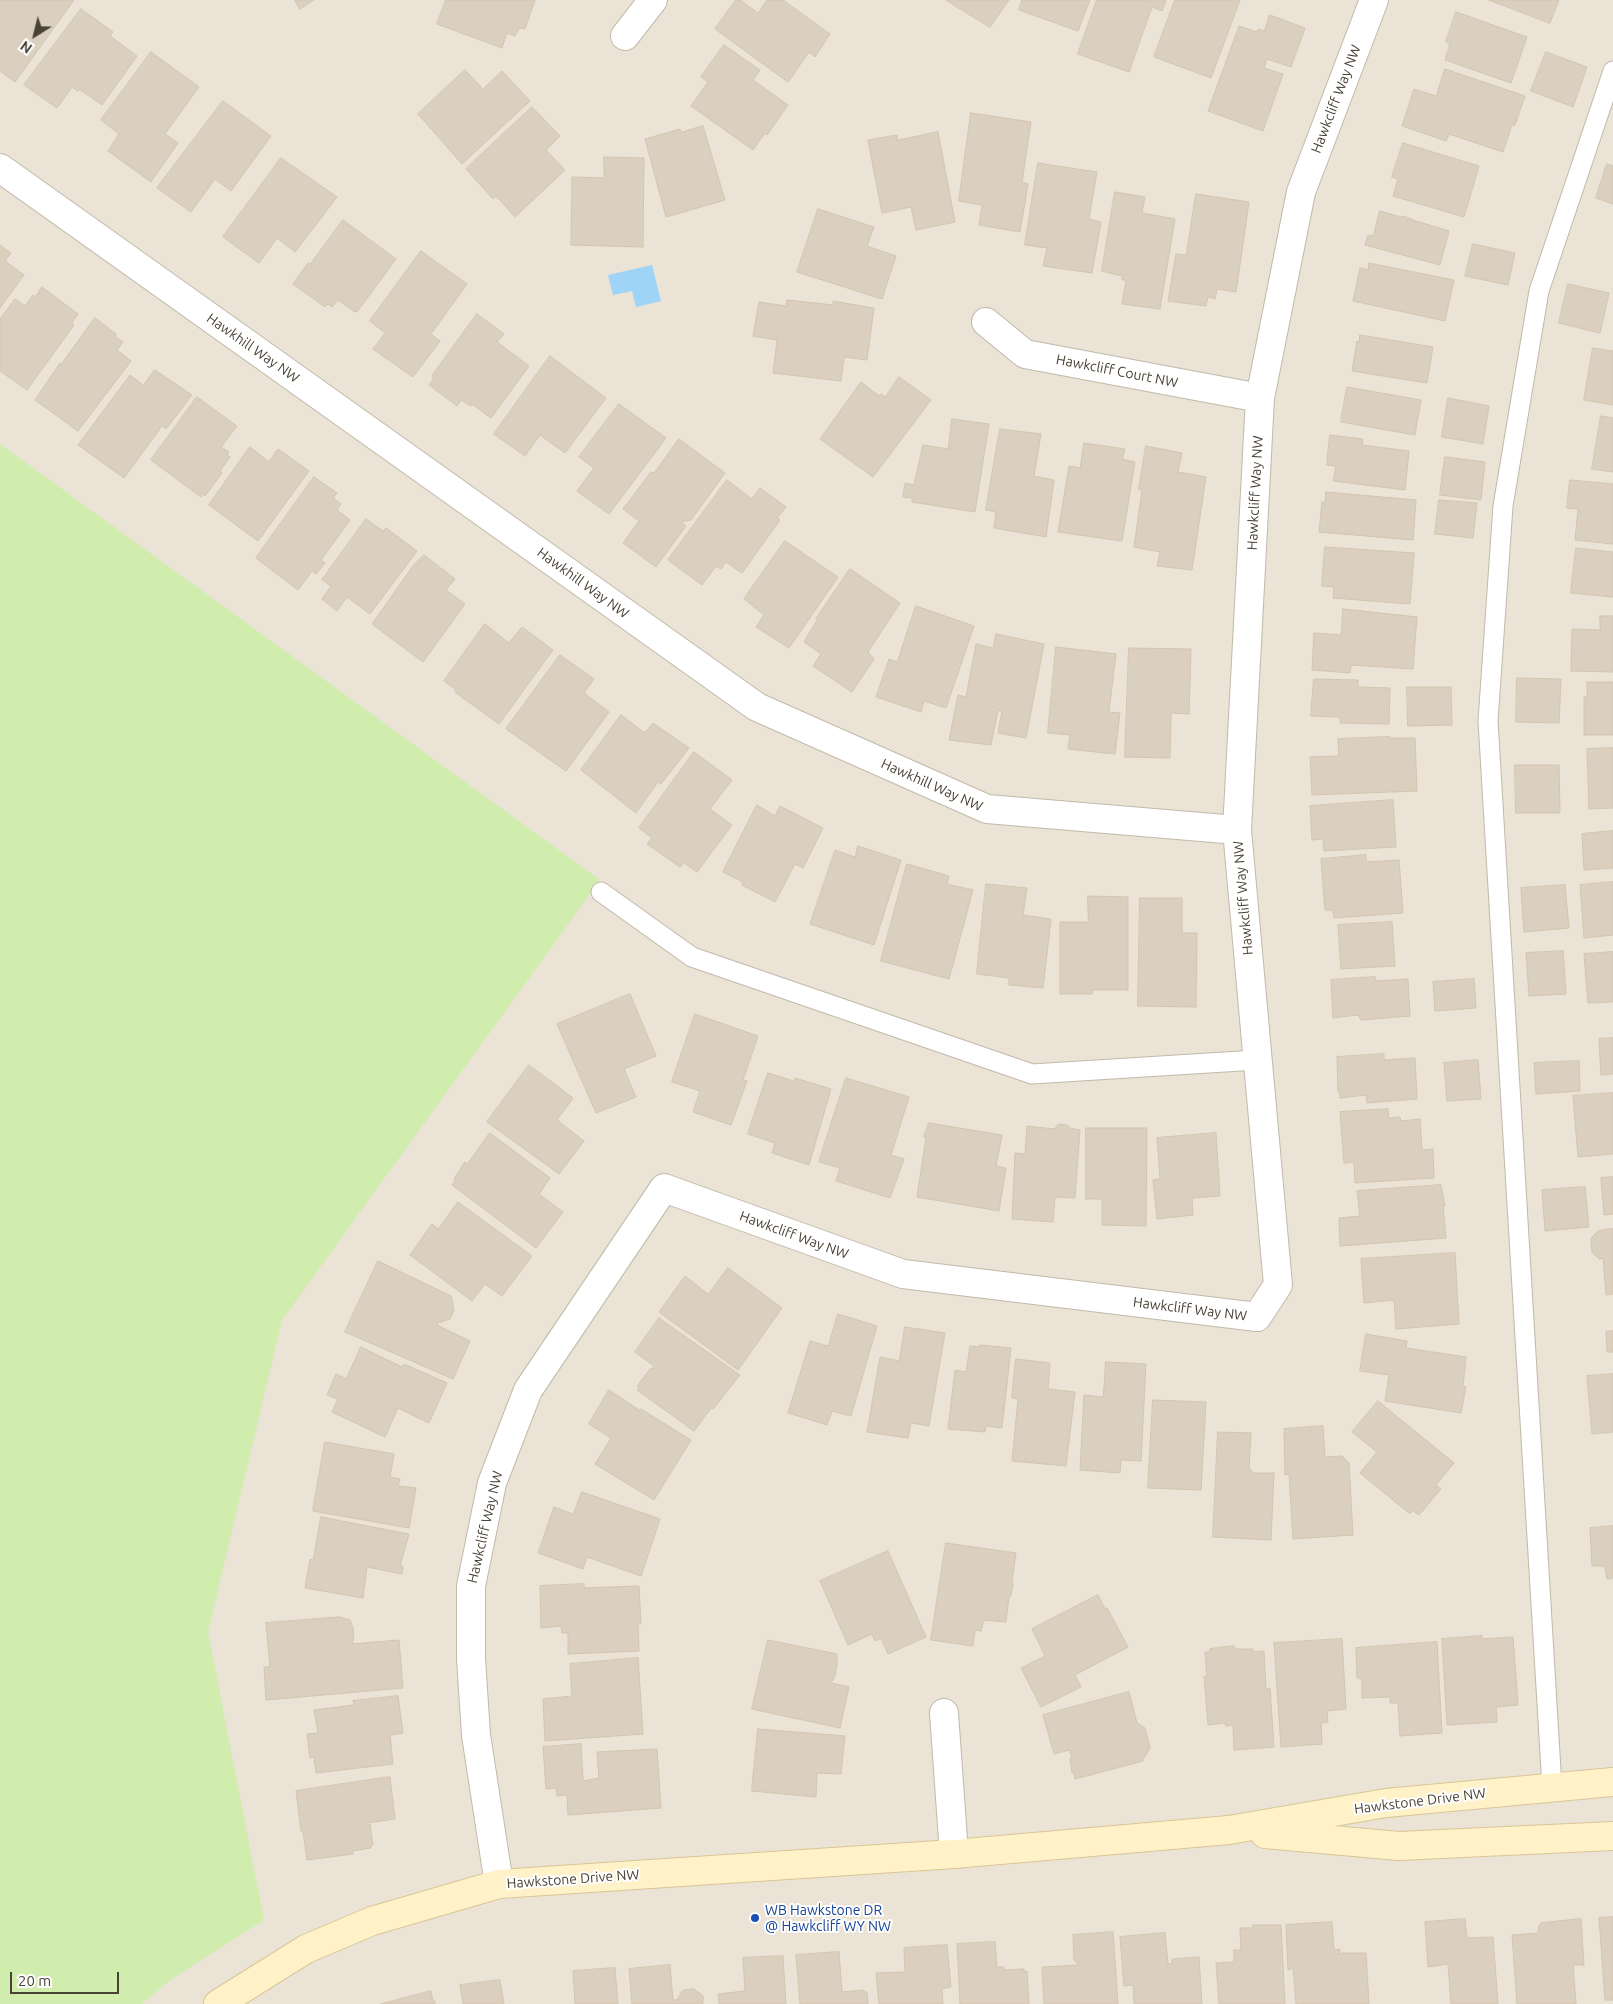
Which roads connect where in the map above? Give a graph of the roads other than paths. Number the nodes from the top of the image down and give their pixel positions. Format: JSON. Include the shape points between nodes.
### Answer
{"nodes":[{"id":1,"x":652,"y":0,"type":"edge"},
{"id":2,"x":1374,"y":0,"type":"edge"},
{"id":3,"x":625,"y":36,"type":"dead end"},
{"id":4,"x":1613,"y":71,"type":"edge"},
{"id":5,"x":0,"y":168,"type":"edge"},
{"id":6,"x":986,"y":322,"type":"dead end"},
{"id":7,"x":1260,"y":398,"type":"junction"},
{"id":8,"x":1237,"y":830,"type":"junction"},
{"id":9,"x":601,"y":892,"type":"dead end"},
{"id":10,"x":1258,"y":1060,"type":"junction"},
{"id":11,"x":944,"y":1713,"type":"dead end"},
{"id":12,"x":1613,"y":1782,"type":"edge"},
{"id":13,"x":1552,"y":1787,"type":"junction"},
{"id":14,"x":1229,"y":1830,"type":"junction"},
{"id":15,"x":1613,"y":1836,"type":"edge"},
{"id":16,"x":954,"y":1854,"type":"junction"},
{"id":17,"x":499,"y":1884,"type":"junction"},
{"id":18,"x":218,"y":2004,"type":"edge"}],
"edges":[{"from":1,"to":3,"type":"street"},
{"from":2,"to":7,"type":"street","name":"Hawkcliff Way NW","via":[[1301,192]]},
{"from":4,"to":13,"type":"lane","via":[[1539,291],[1503,506],[1488,721]]},
{"from":5,"to":8,"type":"street","name":"Hawkhill Way NW","via":[[757,707],[987,809]]},
{"from":6,"to":7,"type":"street","name":"Hawkcliff Court NW","via":[[1025,354]]},
{"from":7,"to":8,"type":"street","name":"Hawkcliff Way NW"},
{"from":8,"to":10,"type":"street","name":"Hawkcliff Way NW"},
{"from":9,"to":10,"type":"lane","via":[[692,957],[1032,1074]]},
{"from":10,"to":17,"type":"street","name":"Hawkcliff Way NW","via":[[1278,1285],[1258,1317],[903,1274],[664,1188],[528,1390],[492,1483],[471,1586],[471,1659],[476,1735]]},
{"from":11,"to":16,"type":"street"},
{"from":12,"to":13,"type":"street","name":"Hawkstone Drive NW"},
{"from":13,"to":14,"type":"street","name":"Hawkstone Drive NW","via":[[1386,1803]]},
{"from":14,"to":15,"type":"street","name":"Hawkstone Drive NW","via":[[1399,1846]]},
{"from":14,"to":16,"type":"street","name":"Hawkstone Drive NW"},
{"from":16,"to":17,"type":"street","name":"Hawkstone Drive NW"},
{"from":17,"to":18,"type":"street","name":"Hawkstone Drive NW","via":[[372,1921],[306,1949]]}]}
